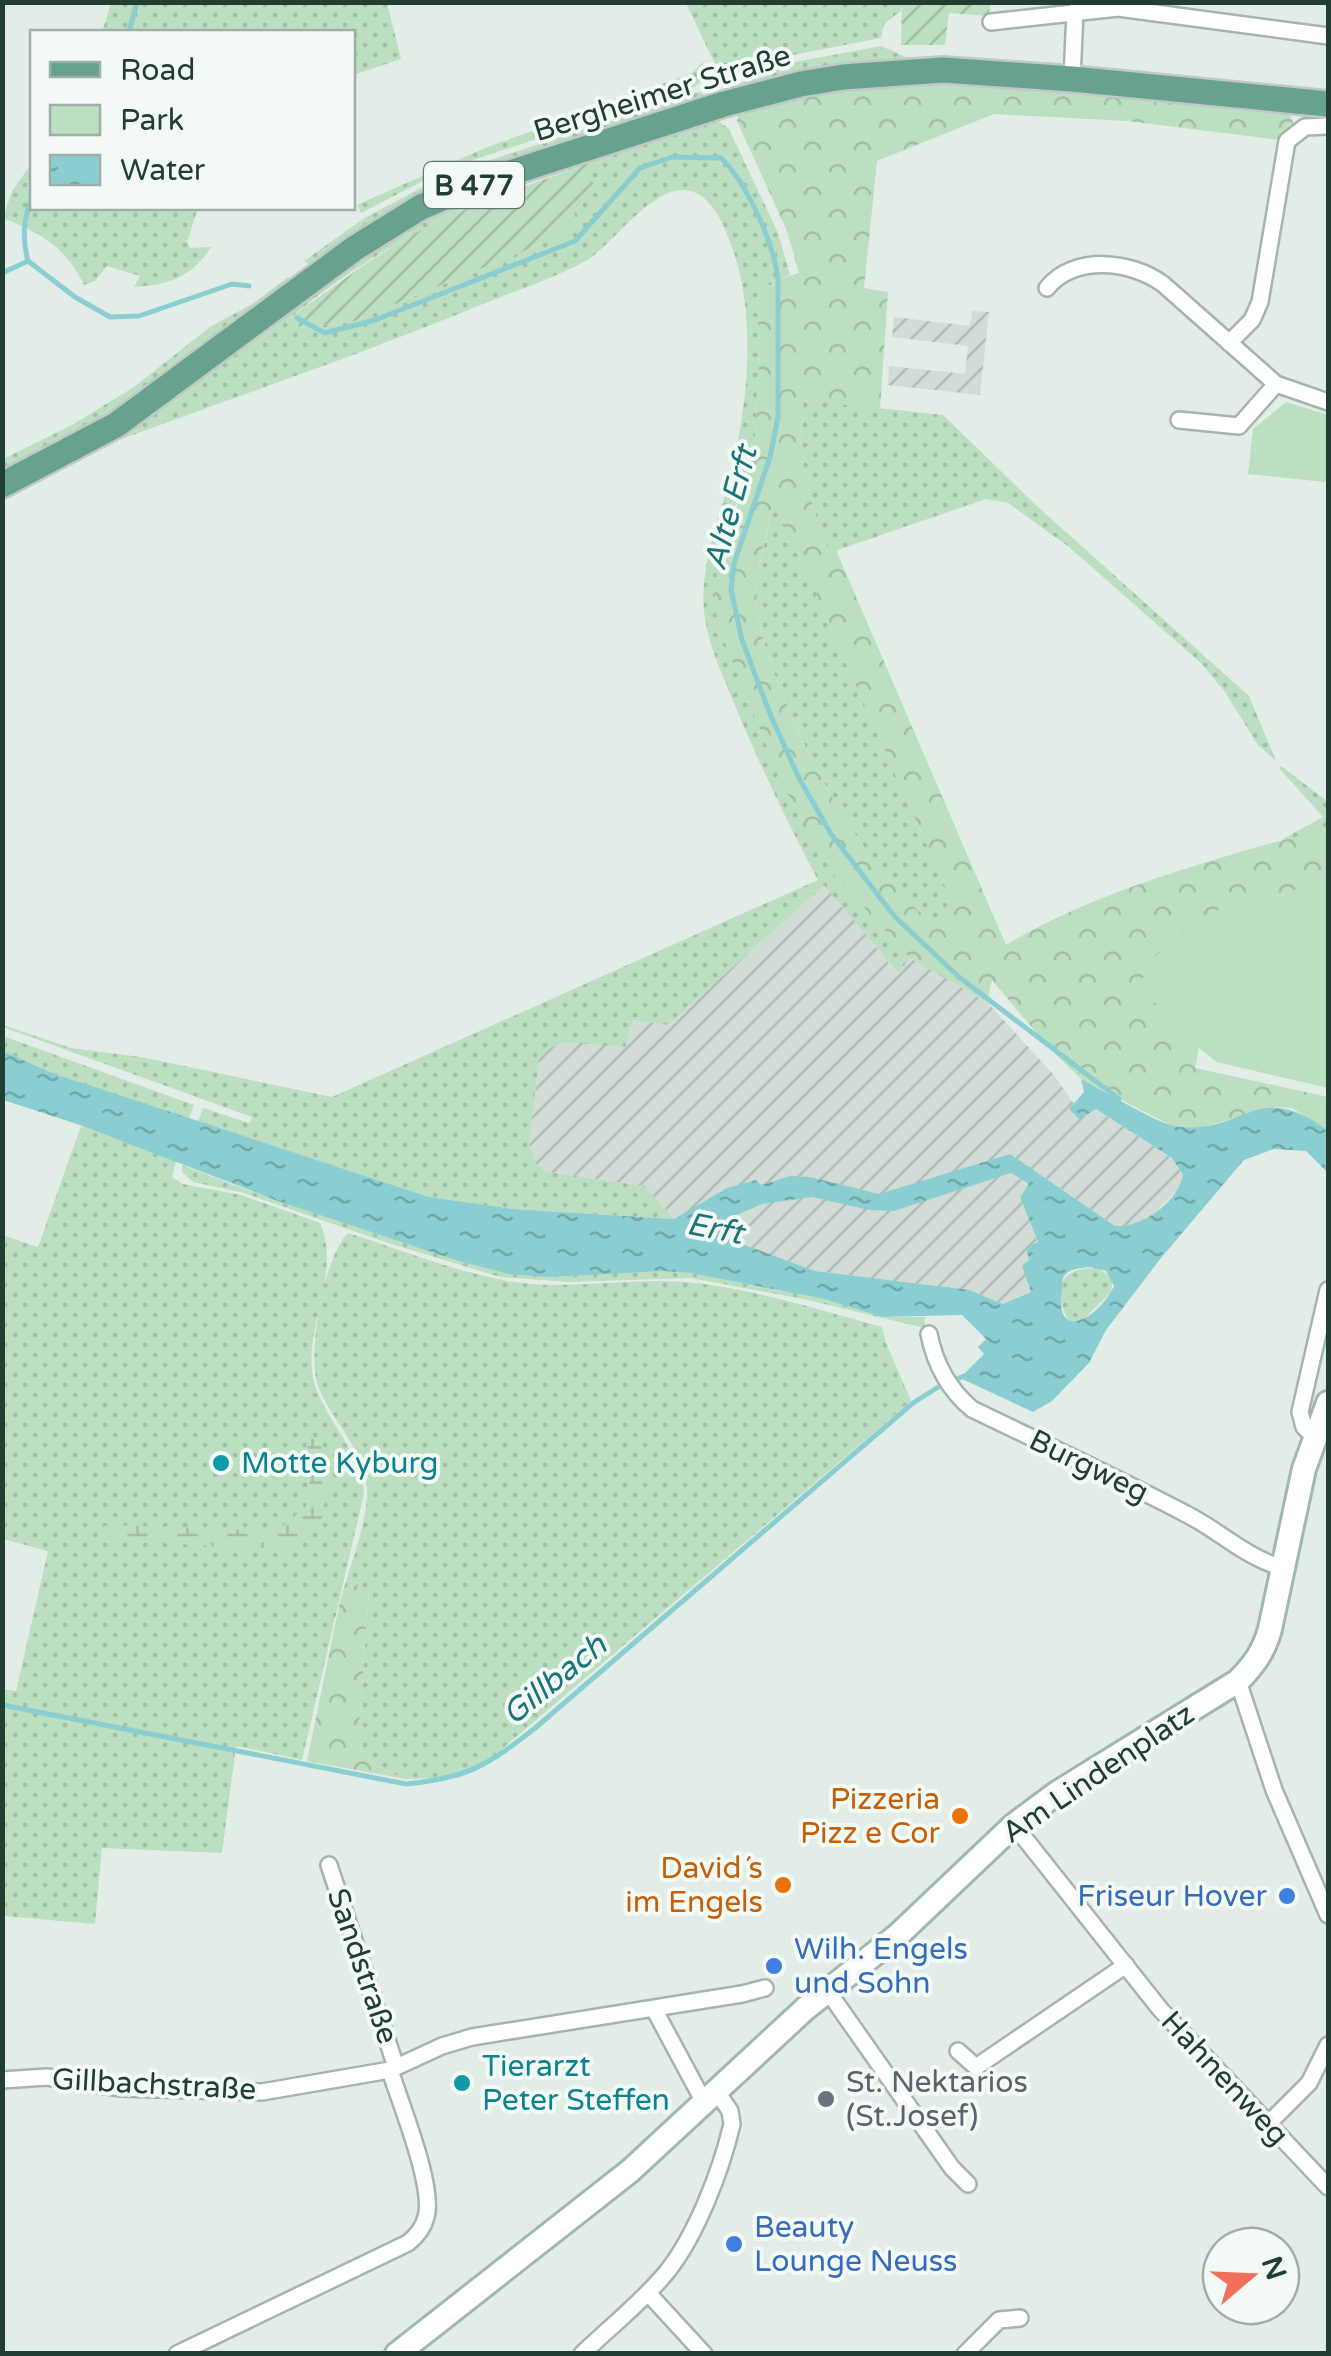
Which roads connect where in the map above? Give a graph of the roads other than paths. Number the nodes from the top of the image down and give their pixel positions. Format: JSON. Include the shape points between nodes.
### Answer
{"nodes":[{"id":1,"x":1226,"y":2,"type":"edge"},
{"id":2,"x":1075,"y":12,"type":"junction"},
{"id":3,"x":991,"y":22,"type":"dead end"},
{"id":4,"x":1224,"y":22,"type":"junction"},
{"id":5,"x":1328,"y":36,"type":"edge"},
{"id":6,"x":1072,"y":79,"type":"junction"},
{"id":7,"x":1328,"y":104,"type":"edge"},
{"id":8,"x":1328,"y":126,"type":"edge"},
{"id":9,"x":1046,"y":288,"type":"dead end"},
{"id":10,"x":1229,"y":343,"type":"junction"},
{"id":11,"x":1276,"y":384,"type":"junction"},
{"id":12,"x":1328,"y":402,"type":"edge"},
{"id":13,"x":1180,"y":420,"type":"dead end"},
{"id":14,"x":2,"y":485,"type":"edge"},
{"id":15,"x":1328,"y":1290,"type":"edge"},
{"id":16,"x":928,"y":1334,"type":"dead end"},
{"id":17,"x":1328,"y":1402,"type":"edge"},
{"id":18,"x":1314,"y":1437,"type":"junction"},
{"id":19,"x":1283,"y":1568,"type":"junction"},
{"id":20,"x":1238,"y":1681,"type":"junction"},
{"id":21,"x":1014,"y":1825,"type":"junction"},
{"id":22,"x":329,"y":1865,"type":"dead end"},
{"id":23,"x":1328,"y":1915,"type":"edge"},
{"id":24,"x":1126,"y":1966,"type":"junction"},
{"id":25,"x":766,"y":1988,"type":"dead end"},
{"id":26,"x":827,"y":1990,"type":"junction"},
{"id":27,"x":654,"y":2009,"type":"junction"},
{"id":28,"x":1328,"y":2045,"type":"edge"},
{"id":29,"x":958,"y":2051,"type":"dead end"},
{"id":30,"x":393,"y":2068,"type":"junction"},
{"id":31,"x":2,"y":2080,"type":"edge"},
{"id":32,"x":711,"y":2098,"type":"junction"},
{"id":33,"x":1268,"y":2124,"type":"junction"},
{"id":34,"x":968,"y":2184,"type":"dead end"},
{"id":35,"x":1328,"y":2187,"type":"edge"},
{"id":36,"x":648,"y":2293,"type":"junction"},
{"id":37,"x":1020,"y":2318,"type":"dead end"},
{"id":38,"x":177,"y":2354,"type":"edge"},
{"id":39,"x":397,"y":2354,"type":"edge"},
{"id":40,"x":582,"y":2354,"type":"edge"},
{"id":41,"x":704,"y":2354,"type":"edge"},
{"id":42,"x":965,"y":2354,"type":"edge"}],
"edges":[{"from":1,"to":4,"type":"street"},
{"from":2,"to":3,"type":"street"},
{"from":2,"to":4,"type":"street","via":[[1118,8]]},
{"from":2,"to":6,"type":"street"},
{"from":4,"to":5,"type":"street"},
{"from":6,"to":7,"type":"main road","name":"Bergheimer Straße","number":"B 477"},
{"from":6,"to":14,"type":"main road","name":"Bergheimer Straße","number":"B 477","via":[[943,70],[802,84],[476,184],[380,232],[116,425]]},
{"from":8,"to":10,"type":"street","via":[[1298,130],[1284,149],[1260,302]]},
{"from":9,"to":10,"type":"street","via":[[1066,272],[1132,268],[1163,284]]},
{"from":10,"to":11,"type":"street"},
{"from":11,"to":12,"type":"street"},
{"from":11,"to":13,"type":"street","via":[[1239,426]]},
{"from":15,"to":18,"type":"street","via":[[1300,1412]]},
{"from":16,"to":19,"type":"street","name":"Burgweg","via":[[942,1375],[972,1409]]},
{"from":17,"to":18,"type":"main road"},
{"from":18,"to":19,"type":"main road"},
{"from":19,"to":20,"type":"main road","via":[[1266,1641]]},
{"from":20,"to":21,"type":"main road","name":"Am Lindenplatz"},
{"from":20,"to":23,"type":"street","via":[[1274,1790]]},
{"from":21,"to":24,"type":"street","name":"Hahnenweg"},
{"from":21,"to":26,"type":"main road","name":"Am Lindenplatz","via":[[896,1936]]},
{"from":22,"to":30,"type":"street","name":"Sandstraße"},
{"from":24,"to":29,"type":"street","via":[[976,2067]]},
{"from":24,"to":33,"type":"street","name":"Hahnenweg"},
{"from":25,"to":27,"type":"street","name":"Gillbachstraße"},
{"from":26,"to":32,"type":"main road","name":"Am Lindenplatz"},
{"from":26,"to":34,"type":"street"},
{"from":27,"to":30,"type":"street","name":"Gillbachstraße","via":[[472,2036]]},
{"from":27,"to":32,"type":"street"},
{"from":28,"to":33,"type":"street","via":[[1308,2083]]},
{"from":30,"to":31,"type":"street","name":"Gillbachstraße","via":[[262,2092],[121,2088],[47,2077]]},
{"from":30,"to":38,"type":"street","name":"Sandstraße","via":[[426,2186],[427,2217],[420,2232],[408,2244]]},
{"from":32,"to":36,"type":"street","via":[[732,2120],[726,2148],[686,2243]]},
{"from":32,"to":39,"type":"main road","name":"Am Lindenplatz","via":[[620,2180]]},
{"from":33,"to":35,"type":"street","name":"Hahnenweg"},
{"from":36,"to":40,"type":"street"},
{"from":36,"to":41,"type":"street"},
{"from":37,"to":42,"type":"street","via":[[999,2320]]}]}
